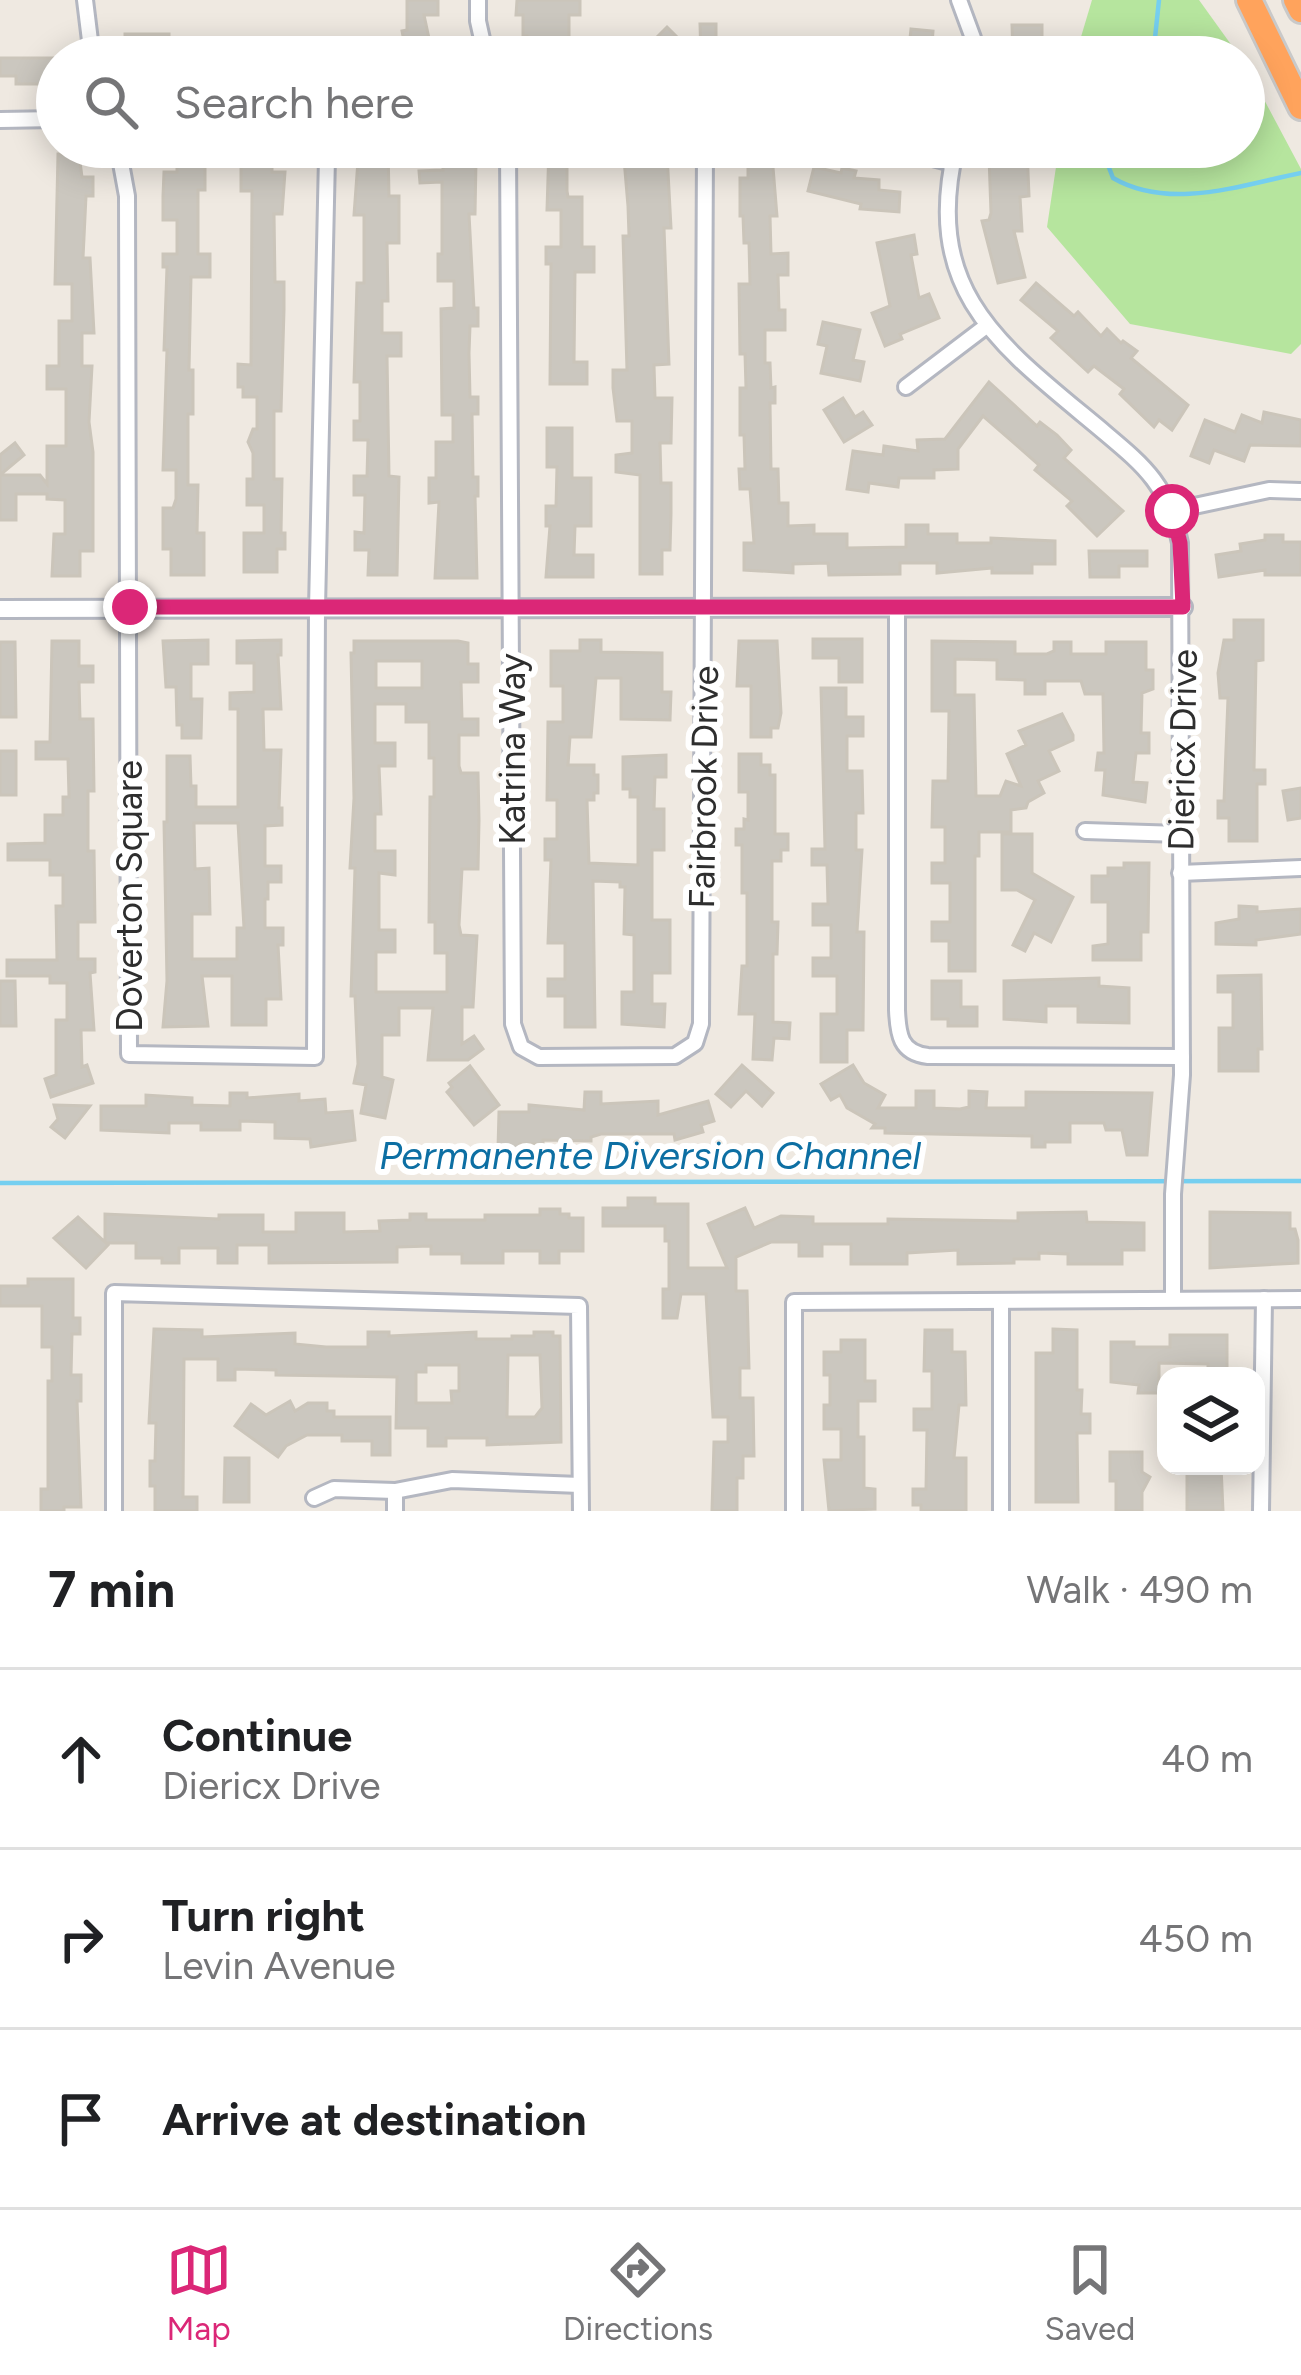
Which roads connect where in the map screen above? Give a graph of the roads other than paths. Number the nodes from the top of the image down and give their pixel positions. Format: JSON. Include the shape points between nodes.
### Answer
{"nodes":[{"id":1,"x":85,"y":0,"type":"edge"},
{"id":2,"x":478,"y":0,"type":"edge"},
{"id":3,"x":958,"y":0,"type":"edge"},
{"id":4,"x":1249,"y":0,"type":"edge"},
{"id":5,"x":1296,"y":0,"type":"edge"},
{"id":6,"x":1301,"y":10,"type":"edge"},
{"id":7,"x":89,"y":36,"type":"edge"},
{"id":8,"x":481,"y":36,"type":"edge"},
{"id":9,"x":972,"y":36,"type":"edge"},
{"id":10,"x":1301,"y":107,"type":"edge"},
{"id":11,"x":36,"y":119,"type":"edge"},
{"id":12,"x":0,"y":120,"type":"edge"},
{"id":13,"x":122,"y":168,"type":"edge"},
{"id":14,"x":327,"y":168,"type":"edge"},
{"id":15,"x":508,"y":168,"type":"edge"},
{"id":16,"x":705,"y":168,"type":"edge"},
{"id":17,"x":952,"y":168,"type":"edge"},
{"id":18,"x":985,"y":327,"type":"junction"},
{"id":19,"x":906,"y":387,"type":"dead end"},
{"id":20,"x":1301,"y":491,"type":"edge"},
{"id":21,"x":1172,"y":511,"type":"junction"},
{"id":22,"x":130,"y":607,"type":"junction"},
{"id":23,"x":1183,"y":607,"type":"junction"},
{"id":24,"x":317,"y":608,"type":"junction"},
{"id":25,"x":0,"y":609,"type":"edge"},
{"id":26,"x":513,"y":610,"type":"junction"},
{"id":27,"x":706,"y":610,"type":"junction"},
{"id":28,"x":897,"y":610,"type":"junction"},
{"id":29,"x":1085,"y":831,"type":"dead end"},
{"id":30,"x":1180,"y":834,"type":"junction"},
{"id":31,"x":1301,"y":868,"type":"edge"},
{"id":32,"x":1180,"y":873,"type":"junction"},
{"id":33,"x":604,"y":1057,"type":"joint"},
{"id":34,"x":1182,"y":1057,"type":"junction"},
{"id":35,"x":1173,"y":1299,"type":"junction"},
{"id":36,"x":1264,"y":1299,"type":"junction"},
{"id":37,"x":1301,"y":1299,"type":"edge"},
{"id":38,"x":1001,"y":1300,"type":"junction"},
{"id":39,"x":580,"y":1485,"type":"junction"},
{"id":40,"x":395,"y":1491,"type":"junction"},
{"id":41,"x":314,"y":1498,"type":"dead end"},
{"id":42,"x":114,"y":1511,"type":"edge"},
{"id":43,"x":395,"y":1511,"type":"edge"},
{"id":44,"x":581,"y":1511,"type":"edge"},
{"id":45,"x":794,"y":1511,"type":"edge"},
{"id":46,"x":1000,"y":1511,"type":"edge"},
{"id":47,"x":1261,"y":1511,"type":"edge"}],
"edges":[{"from":1,"to":7,"type":"street"},
{"from":2,"to":8,"type":"street"},
{"from":3,"to":9,"type":"street"},
{"from":4,"to":10,"type":"highway"},
{"from":5,"to":6,"type":"highway"},
{"from":11,"to":12,"type":"street"},
{"from":13,"to":22,"type":"street"},
{"from":14,"to":24,"type":"street"},
{"from":15,"to":26,"type":"street","name":"Katrina Way"},
{"from":16,"to":27,"type":"street","name":"Fairbrook Drive"},
{"from":17,"to":18,"type":"street","name":"Diericx Drive","via":[[949,246]]},
{"from":18,"to":19,"type":"street"},
{"from":18,"to":21,"type":"street","name":"Diericx Drive","via":[[1153,474]]},
{"from":20,"to":21,"type":"street"},
{"from":21,"to":23,"type":"street","name":"Diericx Drive"},
{"from":22,"to":24,"type":"street"},
{"from":22,"to":24,"type":"street","name":"Doverton Square","via":[[129,1054],[315,1057]]},
{"from":22,"to":25,"type":"street"},
{"from":23,"to":28,"type":"street"},
{"from":23,"to":30,"type":"street","name":"Diericx Drive"},
{"from":24,"to":26,"type":"street"},
{"from":26,"to":27,"type":"street"},
{"from":26,"to":33,"type":"street","name":"Katrina Way","via":[[513,1024],[520,1047],[539,1057]]},
{"from":27,"to":28,"type":"street"},
{"from":27,"to":33,"type":"street","name":"Fairbrook Drive","via":[[700,1024],[695,1043],[675,1056]]},
{"from":28,"to":34,"type":"street","via":[[903,1045],[928,1056]]},
{"from":29,"to":30,"type":"street"},
{"from":30,"to":32,"type":"street","name":"Diericx Drive"},
{"from":31,"to":32,"type":"street"},
{"from":32,"to":34,"type":"street","name":"Diericx Drive"},
{"from":34,"to":35,"type":"street","name":"Diericx Drive"},
{"from":35,"to":36,"type":"street"},
{"from":35,"to":38,"type":"street"},
{"from":36,"to":37,"type":"street"},
{"from":36,"to":47,"type":"street"},
{"from":38,"to":45,"type":"street","via":[[794,1302]]},
{"from":38,"to":46,"type":"street"},
{"from":39,"to":40,"type":"street","via":[[452,1480]]},
{"from":39,"to":42,"type":"street","via":[[579,1306],[114,1294]]},
{"from":39,"to":44,"type":"street"},
{"from":40,"to":41,"type":"street","via":[[334,1489]]},
{"from":40,"to":43,"type":"street"}]}
